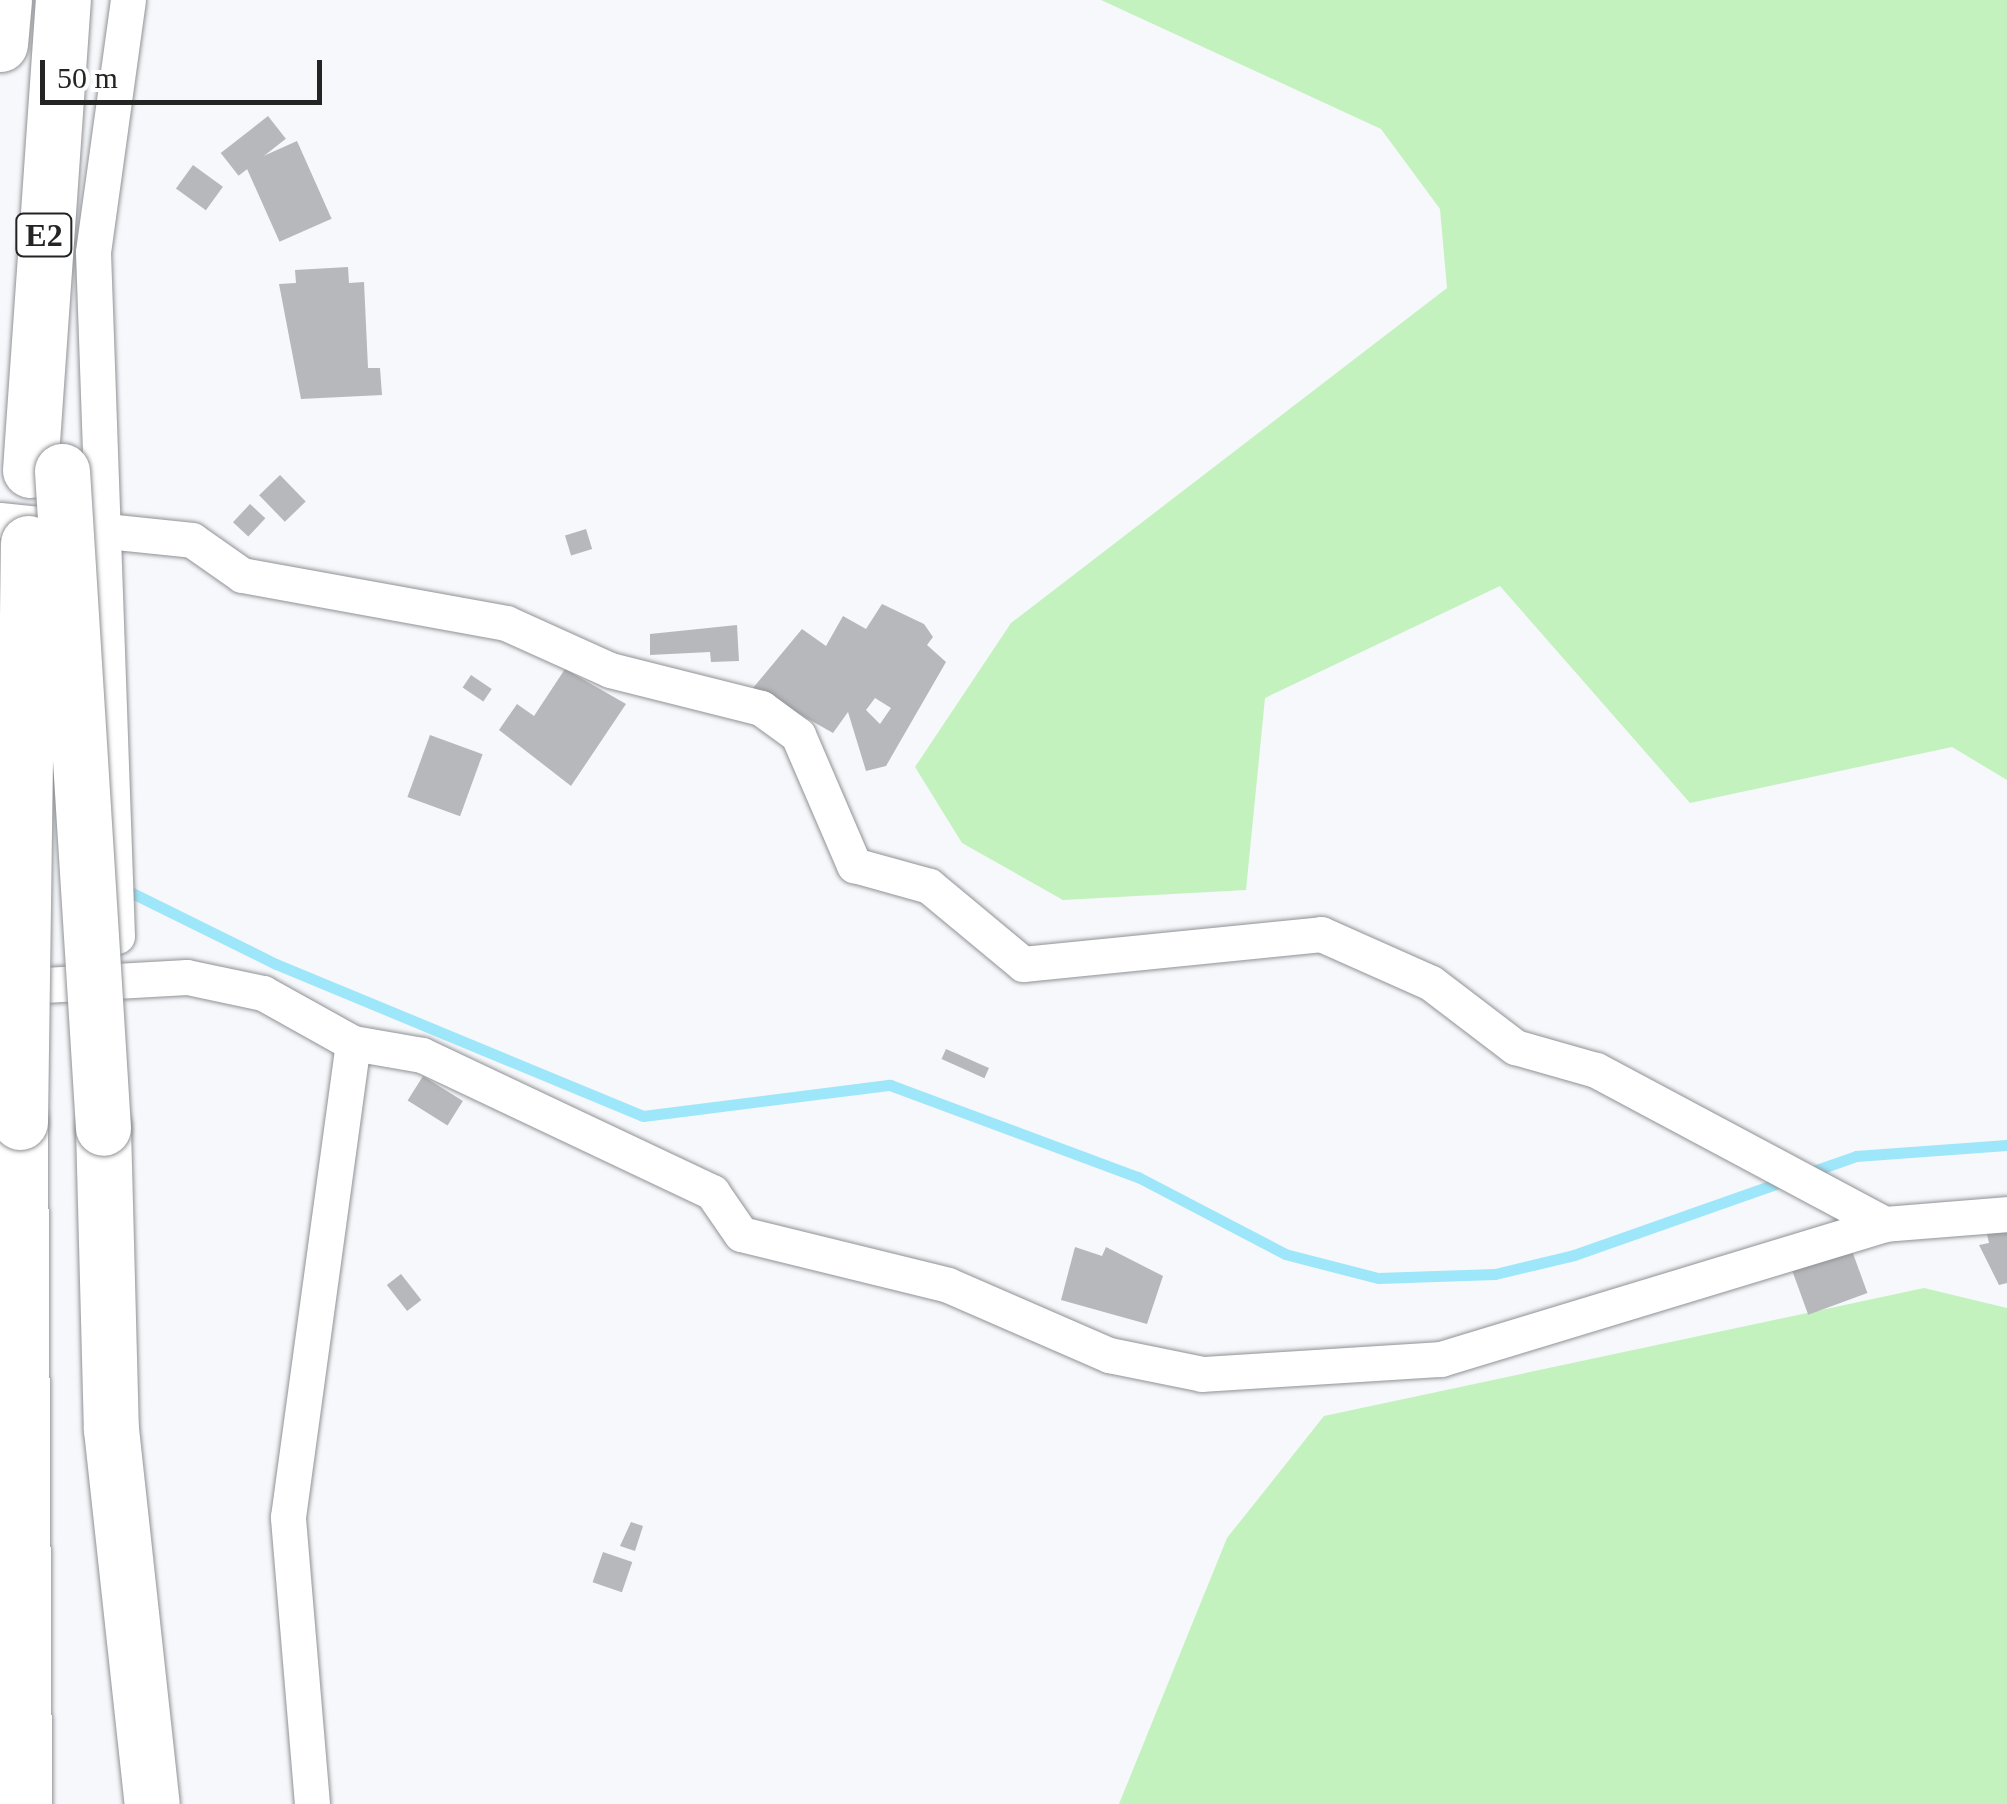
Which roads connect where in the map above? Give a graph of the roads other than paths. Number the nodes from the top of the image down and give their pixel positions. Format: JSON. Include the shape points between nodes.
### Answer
{"nodes":[{"id":1,"x":4,"y":0,"type":"edge"},
{"id":2,"x":63,"y":0,"type":"edge"},
{"id":3,"x":128,"y":0,"type":"edge"},
{"id":4,"x":0,"y":44,"type":"edge"},
{"id":5,"x":46,"y":471,"type":"junction"},
{"id":6,"x":0,"y":520,"type":"edge"},
{"id":7,"x":107,"y":528,"type":"junction"},
{"id":8,"x":0,"y":964,"type":"edge"},
{"id":9,"x":118,"y":981,"type":"junction"},
{"id":10,"x":352,"y":1043,"type":"junction"},
{"id":11,"x":2007,"y":1214,"type":"edge"},
{"id":12,"x":1884,"y":1224,"type":"junction"},
{"id":13,"x":146,"y":1724,"type":"junction"},
{"id":14,"x":24,"y":1804,"type":"edge"},
{"id":15,"x":152,"y":1804,"type":"edge"},
{"id":16,"x":168,"y":1804,"type":"edge"},
{"id":17,"x":312,"y":1804,"type":"edge"}],
"edges":[{"from":1,"to":4,"type":"highway"},
{"from":2,"to":5,"type":"highway","number":"E2","via":[[55,58]]},
{"from":3,"to":7,"type":"street","via":[[92,252]]},
{"from":5,"to":13,"type":"highway","bridge":true,"via":[[103,1128],[111,1429]]},
{"from":5,"to":14,"type":"highway","number":"E2","bridge":true,"via":[[20,1122]]},
{"from":6,"to":7,"type":"street"},
{"from":7,"to":9,"type":"street"},
{"from":7,"to":12,"type":"street","via":[[192,540],[242,575],[506,623],[610,670],[761,708],[798,734],[854,865],[929,886],[1023,964],[1321,934],[1431,983],[1515,1047],[1630,1087]]},
{"from":8,"to":9,"type":"street","via":[[44,985]]},
{"from":9,"to":10,"type":"street","via":[[188,977],[263,993]]},
{"from":10,"to":12,"type":"street","via":[[422,1055],[712,1192],[741,1234],[948,1285],[1109,1355],[1202,1374],[1441,1360]]},
{"from":10,"to":17,"type":"street","via":[[288,1518]]},
{"from":11,"to":12,"type":"street"},
{"from":13,"to":15,"type":"highway"},
{"from":13,"to":16,"type":"highway"}]}
